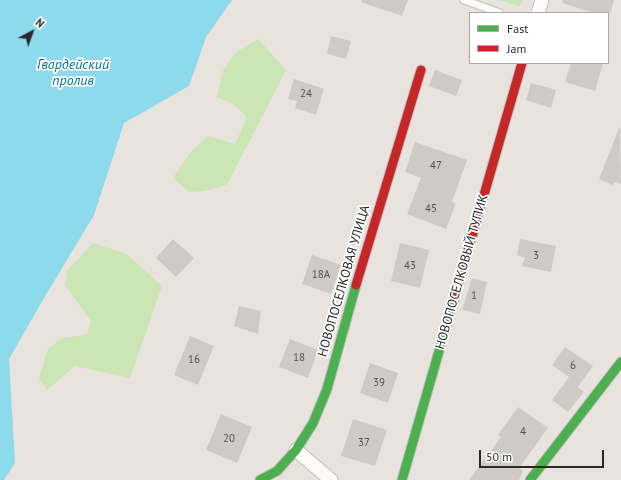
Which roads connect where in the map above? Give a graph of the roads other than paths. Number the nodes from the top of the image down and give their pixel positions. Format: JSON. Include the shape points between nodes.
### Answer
{"nodes":[{"id":1,"x":464,"y":0,"type":"edge"},
{"id":2,"x":542,"y":0,"type":"edge"},
{"id":3,"x":497,"y":12,"type":"edge"},
{"id":4,"x":538,"y":12,"type":"edge"},
{"id":5,"x":522,"y":64,"type":"edge"},
{"id":6,"x":421,"y":70,"type":"dead end"},
{"id":7,"x":621,"y":362,"type":"edge"},
{"id":8,"x":296,"y":450,"type":"junction"},
{"id":9,"x":260,"y":480,"type":"edge"},
{"id":10,"x":331,"y":480,"type":"edge"},
{"id":11,"x":402,"y":480,"type":"edge"},
{"id":12,"x":530,"y":480,"type":"edge"}],
"edges":[{"from":1,"to":3,"type":"lane"},
{"from":2,"to":4,"type":"street"},
{"from":5,"to":11,"type":"street","name":"НОВОПОСЕЛКОВЫЙ ТУПИК"},
{"from":6,"to":8,"type":"street","name":"НОВОПОСЕЛКОВАЯ УЛИЦА","via":[[327,389],[313,423]]},
{"from":7,"to":12,"type":"street","via":[[616,373]]},
{"from":8,"to":9,"type":"street","name":"НОВОПОСЕЛКОВАЯ УЛИЦА","via":[[277,471]]},
{"from":8,"to":10,"type":"street"}]}
